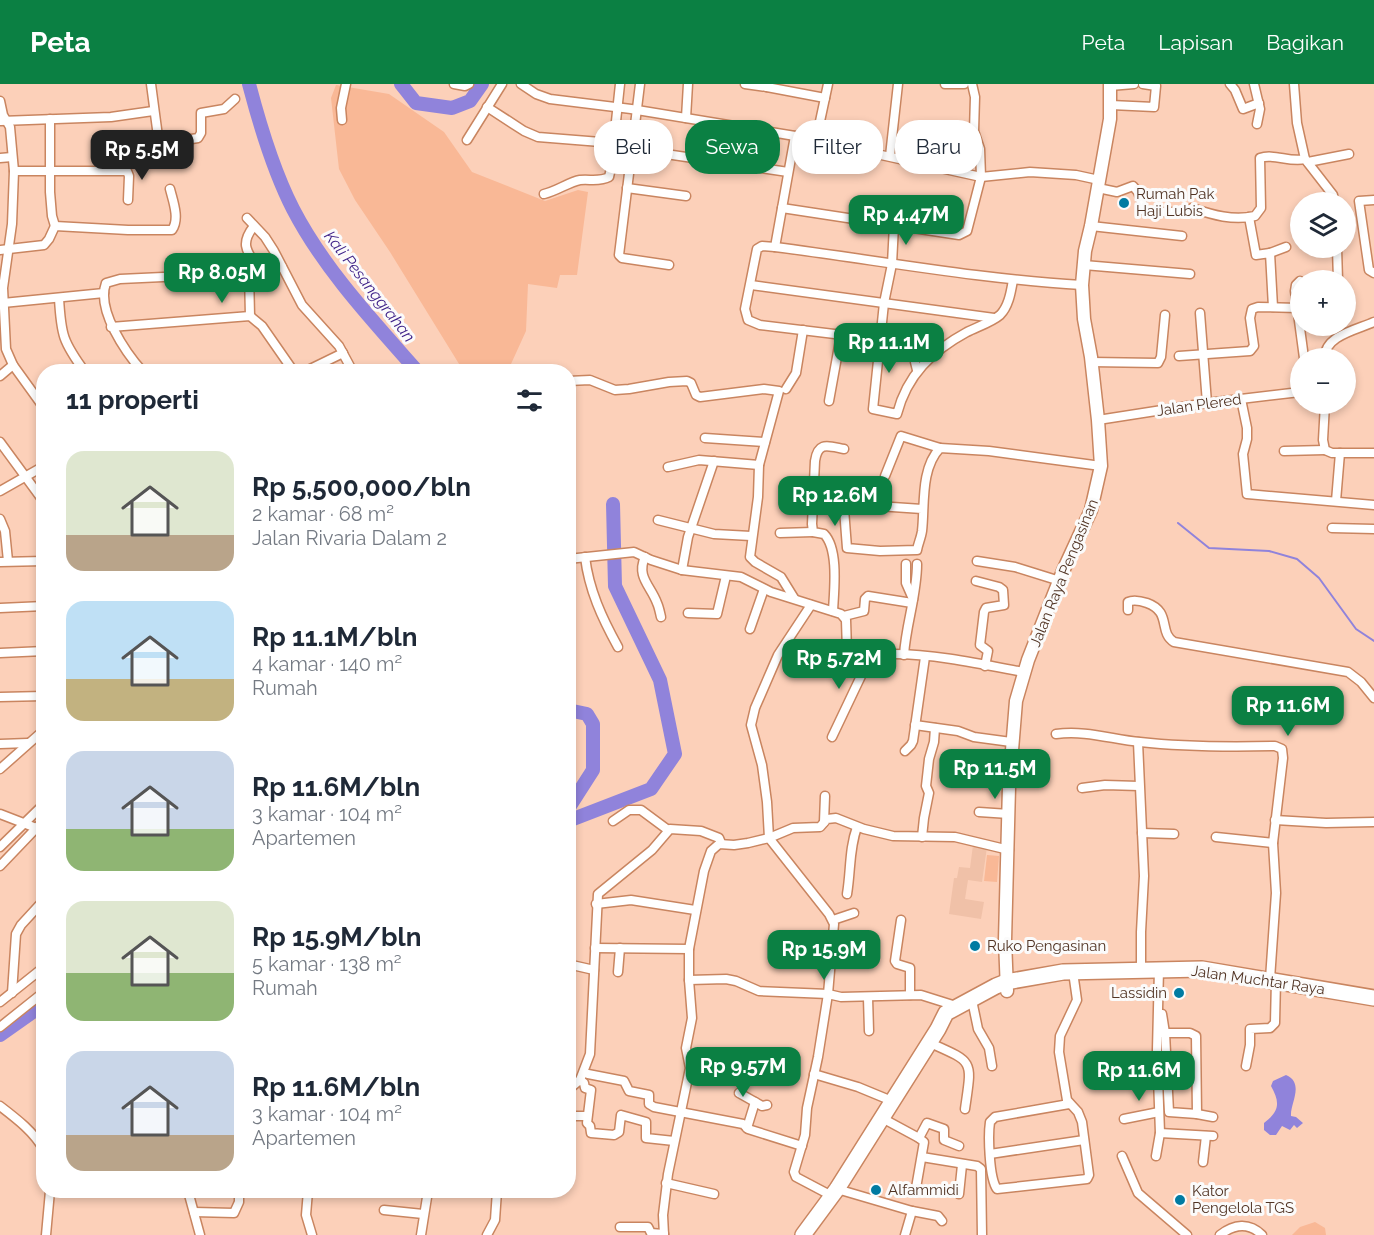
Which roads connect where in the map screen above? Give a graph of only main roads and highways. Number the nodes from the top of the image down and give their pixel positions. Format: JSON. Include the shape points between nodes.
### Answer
{"nodes":[{"id":1,"x":1110,"y":85,"type":"edge"},
{"id":2,"x":1006,"y":987,"type":"junction"},
{"id":3,"x":1374,"y":998,"type":"edge"},
{"id":4,"x":803,"y":1235,"type":"edge"}],
"edges":[{"from":1,"to":2,"type":"main road","name":"Jalan Raya Pengasinan","via":[[1111,105],[1082,285],[1101,466],[1091,510],[1023,672],[1016,701],[1011,742]]},
{"from":2,"to":3,"type":"highway","name":"Jalan Muchtar Raya","via":[[1071,972],[1202,969]]},
{"from":2,"to":4,"type":"highway","name":"Jalan Muchtar Raya","via":[[946,1013],[835,1193]]}]}
